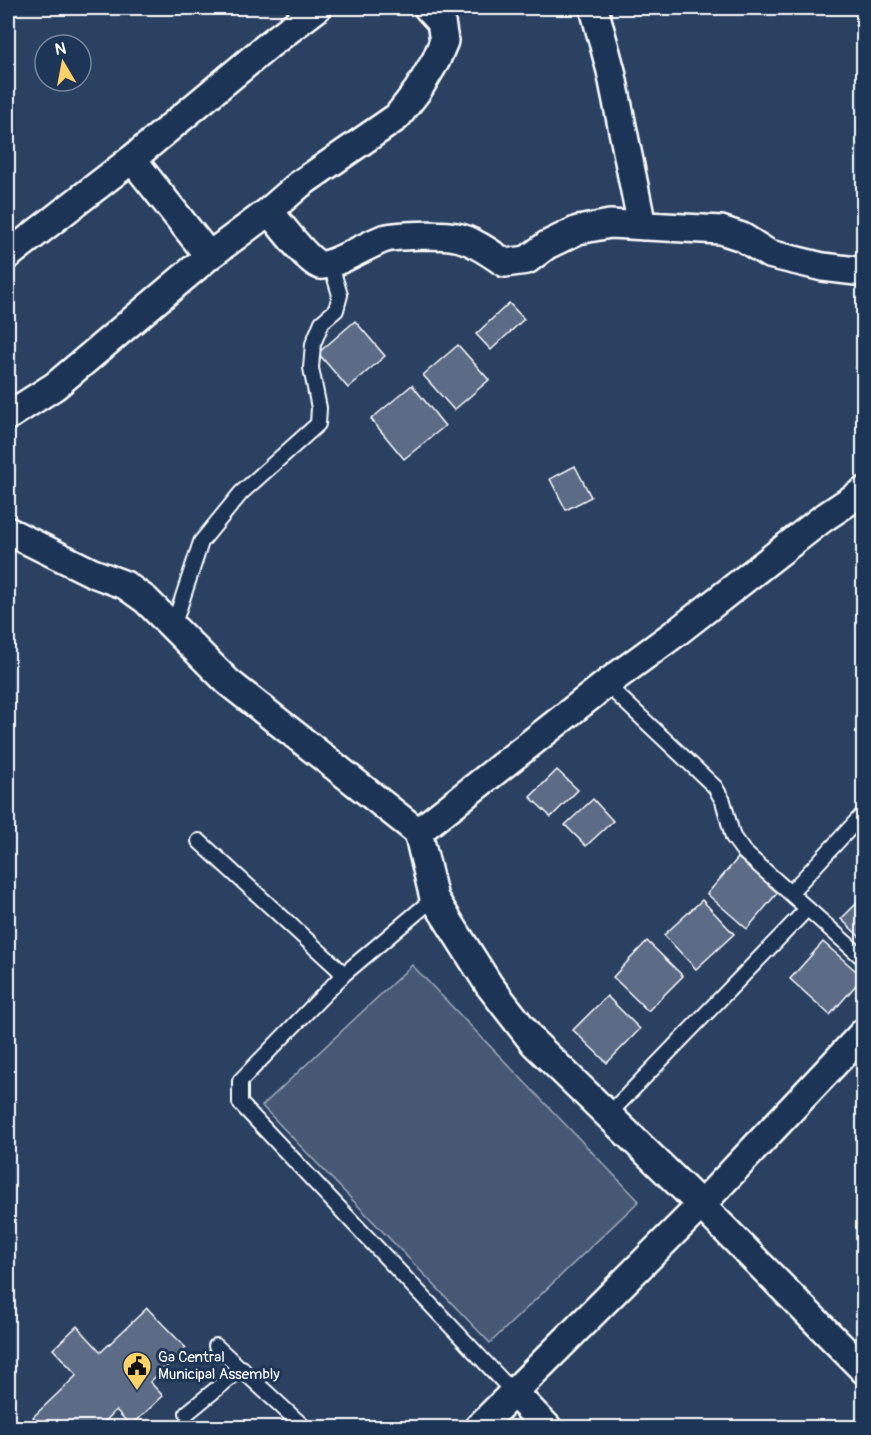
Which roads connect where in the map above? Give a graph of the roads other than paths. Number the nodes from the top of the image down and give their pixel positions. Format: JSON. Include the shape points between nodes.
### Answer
{"nodes":[{"id":1,"x":317,"y":8,"type":"edge"},
{"id":2,"x":428,"y":8,"type":"edge"},
{"id":3,"x":594,"y":8,"type":"edge"},
{"id":4,"x":132,"y":159,"type":"junction"},
{"id":5,"x":269,"y":211,"type":"junction"},
{"id":6,"x":642,"y":226,"type":"junction"},
{"id":7,"x":8,"y":255,"type":"edge"},
{"id":8,"x":209,"y":256,"type":"junction"},
{"id":9,"x":331,"y":265,"type":"junction"},
{"id":10,"x":864,"y":272,"type":"edge"},
{"id":11,"x":8,"y":416,"type":"edge"},
{"id":12,"x":864,"y":491,"type":"edge"},
{"id":13,"x":8,"y":531,"type":"edge"},
{"id":14,"x":172,"y":627,"type":"junction"},
{"id":15,"x":606,"y":684,"type":"junction"},
{"id":16,"x":864,"y":813,"type":"edge"},
{"id":17,"x":418,"y":832,"type":"junction"},
{"id":18,"x":199,"y":841,"type":"dead end"},
{"id":19,"x":790,"y":893,"type":"junction"},
{"id":20,"x":434,"y":898,"type":"junction"},
{"id":21,"x":807,"y":909,"type":"junction"},
{"id":22,"x":864,"y":959,"type":"edge"},
{"id":23,"x":344,"y":974,"type":"junction"},
{"id":24,"x":864,"y":1032,"type":"edge"},
{"id":25,"x":608,"y":1115,"type":"junction"},
{"id":26,"x":700,"y":1205,"type":"junction"},
{"id":27,"x":216,"y":1346,"type":"dead end"},
{"id":28,"x":242,"y":1368,"type":"junction"},
{"id":29,"x":864,"y":1370,"type":"edge"},
{"id":30,"x":513,"y":1392,"type":"junction"},
{"id":31,"x":187,"y":1413,"type":"dead end"},
{"id":32,"x":305,"y":1428,"type":"edge"},
{"id":33,"x":478,"y":1428,"type":"edge"},
{"id":34,"x":548,"y":1428,"type":"edge"}],
"edges":[{"from":1,"to":4,"type":"street"},
{"from":2,"to":5,"type":"street","via":[[441,22],[444,40],[418,90],[397,117],[300,184]]},
{"from":3,"to":6,"type":"street","via":[[611,71]]},
{"from":4,"to":7,"type":"street"},
{"from":4,"to":8,"type":"street"},
{"from":5,"to":8,"type":"street"},
{"from":5,"to":9,"type":"street","via":[[309,258],[320,265]]},
{"from":6,"to":9,"type":"street","via":[[610,224],[578,230],[547,244],[527,260],[505,263],[458,237],[386,238]]},
{"from":6,"to":10,"type":"street","via":[[720,230],[742,237],[769,254]]},
{"from":8,"to":11,"type":"street","via":[[55,386]]},
{"from":9,"to":14,"type":"lane","via":[[340,296],[336,310],[322,322],[313,344],[311,368],[318,424],[241,493],[201,542]]},
{"from":12,"to":15,"type":"street"},
{"from":13,"to":14,"type":"street","via":[[125,585]]},
{"from":14,"to":17,"type":"street","via":[[228,682]]},
{"from":15,"to":17,"type":"street"},
{"from":15,"to":19,"type":"lane","via":[[715,787],[733,837]]},
{"from":16,"to":19,"type":"lane"},
{"from":17,"to":20,"type":"street"},
{"from":18,"to":23,"type":"lane"},
{"from":19,"to":21,"type":"lane"},
{"from":20,"to":23,"type":"lane"},
{"from":20,"to":25,"type":"street","via":[[489,985],[534,1043]]},
{"from":21,"to":22,"type":"lane"},
{"from":21,"to":25,"type":"lane"},
{"from":23,"to":30,"type":"lane","via":[[240,1081],[240,1103]]},
{"from":24,"to":26,"type":"street"},
{"from":25,"to":26,"type":"street"},
{"from":26,"to":29,"type":"street"},
{"from":26,"to":30,"type":"street"},
{"from":27,"to":28,"type":"lane"},
{"from":28,"to":31,"type":"lane"},
{"from":28,"to":32,"type":"lane"},
{"from":30,"to":33,"type":"street"},
{"from":30,"to":34,"type":"street"}]}
